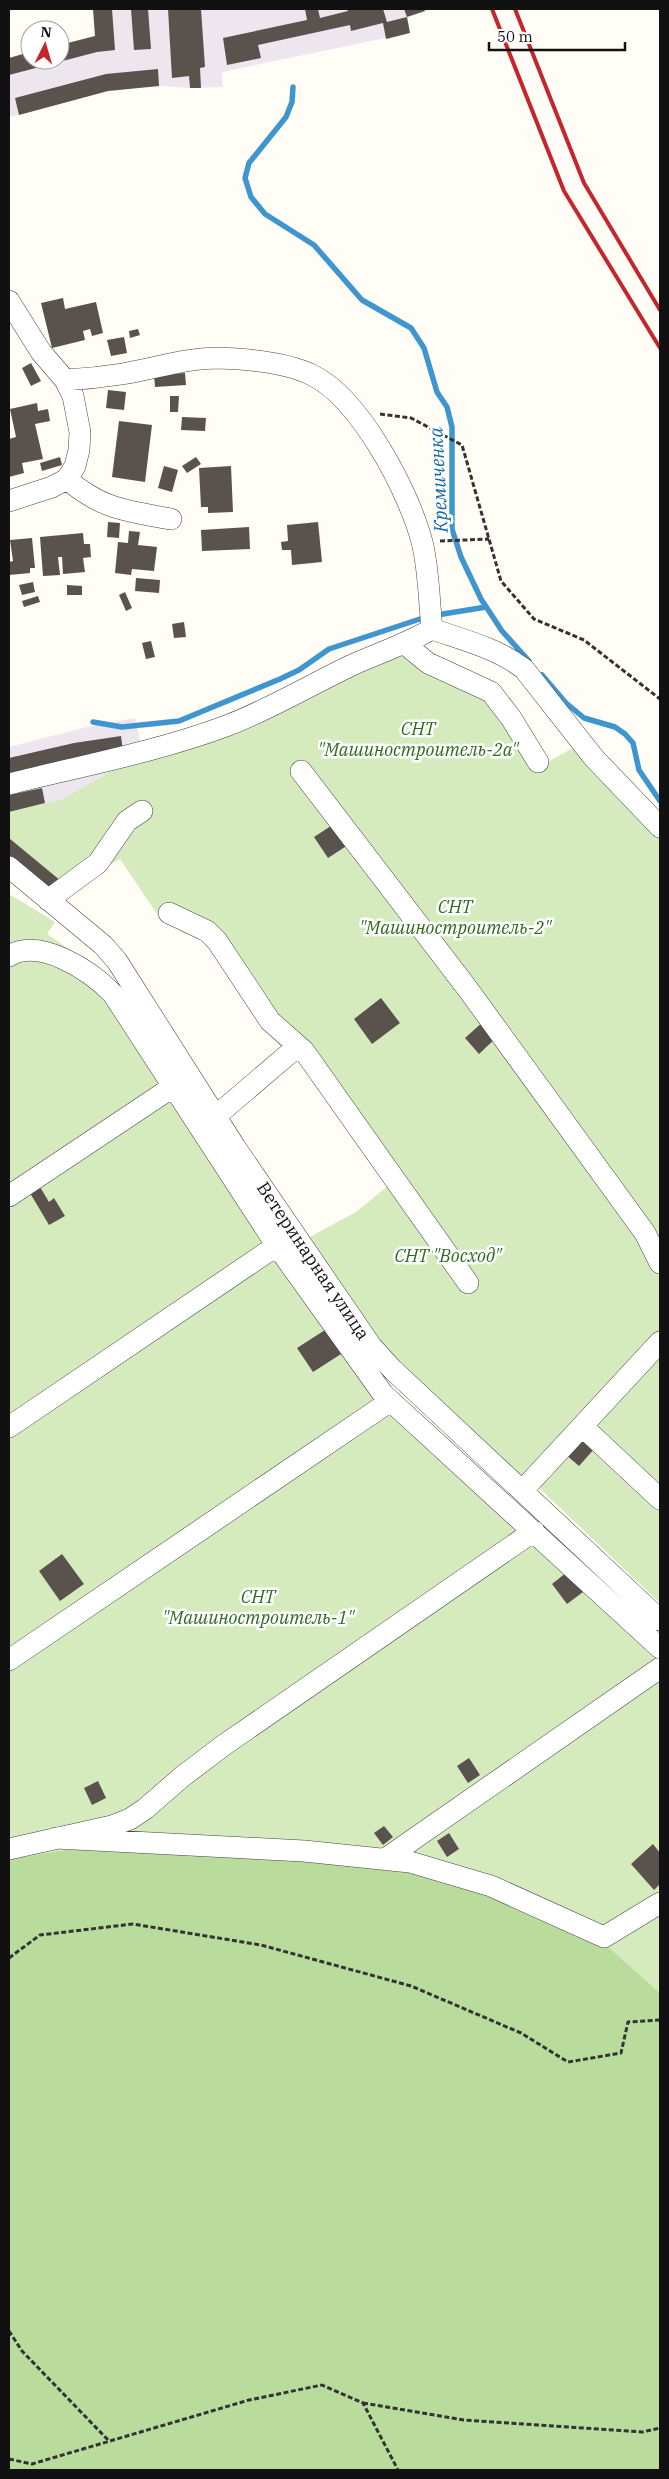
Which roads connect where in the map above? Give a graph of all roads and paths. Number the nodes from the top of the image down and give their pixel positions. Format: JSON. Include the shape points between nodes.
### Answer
{"nodes":[{"id":1,"x":9,"y":301,"type":"edge"},
{"id":2,"x":65,"y":380,"type":"junction"},
{"id":3,"x":355,"y":410,"type":"junction"},
{"id":4,"x":67,"y":479,"type":"junction"},
{"id":5,"x":9,"y":500,"type":"edge"},
{"id":6,"x":170,"y":519,"type":"dead end"},
{"id":7,"x":489,"y":539,"type":"junction"},
{"id":8,"x":447,"y":541,"type":"dead end"},
{"id":9,"x":432,"y":629,"type":"junction"},
{"id":10,"x":405,"y":644,"type":"junction"},
{"id":11,"x":660,"y":699,"type":"edge"},
{"id":12,"x":538,"y":762,"type":"dead end"},
{"id":13,"x":301,"y":771,"type":"dead end"},
{"id":14,"x":9,"y":784,"type":"edge"},
{"id":15,"x":142,"y":811,"type":"dead end"},
{"id":16,"x":660,"y":827,"type":"edge"},
{"id":17,"x":9,"y":867,"type":"edge"},
{"id":18,"x":48,"y":900,"type":"junction"},
{"id":19,"x":169,"y":913,"type":"dead end"},
{"id":20,"x":9,"y":956,"type":"edge"},
{"id":21,"x":298,"y":1046,"type":"junction"},
{"id":22,"x":174,"y":1086,"type":"junction"},
{"id":23,"x":216,"y":1116,"type":"junction"},
{"id":24,"x":9,"y":1196,"type":"edge"},
{"id":25,"x":285,"y":1240,"type":"junction"},
{"id":26,"x":660,"y":1263,"type":"edge"},
{"id":27,"x":468,"y":1283,"type":"dead end"},
{"id":28,"x":660,"y":1342,"type":"edge"},
{"id":29,"x":389,"y":1402,"type":"junction"},
{"id":30,"x":582,"y":1426,"type":"junction"},
{"id":31,"x":9,"y":1427,"type":"edge"},
{"id":32,"x":522,"y":1491,"type":"junction"},
{"id":33,"x":660,"y":1499,"type":"edge"},
{"id":34,"x":534,"y":1530,"type":"junction"},
{"id":35,"x":660,"y":1620,"type":"edge"},
{"id":36,"x":660,"y":1648,"type":"edge"},
{"id":37,"x":9,"y":1660,"type":"edge"},
{"id":38,"x":660,"y":1668,"type":"edge"},
{"id":39,"x":56,"y":1838,"type":"junction"},
{"id":40,"x":9,"y":1849,"type":"edge"},
{"id":41,"x":385,"y":1859,"type":"junction"},
{"id":42,"x":660,"y":1903,"type":"edge"},
{"id":43,"x":9,"y":1958,"type":"edge"},
{"id":44,"x":660,"y":2020,"type":"edge"},
{"id":45,"x":9,"y":2332,"type":"edge"},
{"id":46,"x":363,"y":2403,"type":"junction"},
{"id":47,"x":660,"y":2428,"type":"edge"},
{"id":48,"x":109,"y":2441,"type":"junction"},
{"id":49,"x":9,"y":2459,"type":"edge"},
{"id":50,"x":398,"y":2470,"type":"edge"}],
"edges":[{"from":1,"to":2,"type":"street","via":[[41,352]]},
{"from":2,"to":3,"type":"street","via":[[124,374],[190,360],[253,361],[312,375],[340,394]]},
{"from":2,"to":4,"type":"street","via":[[73,396],[80,432],[79,450]]},
{"from":3,"to":7,"type":"path","via":[[411,418],[462,444]]},
{"from":3,"to":9,"type":"street","via":[[385,458],[412,513],[424,553]]},
{"from":4,"to":5,"type":"street"},
{"from":4,"to":6,"type":"street","via":[[94,500]]},
{"from":7,"to":8,"type":"path"},
{"from":7,"to":11,"type":"path","via":[[501,581],[534,619],[584,640]]},
{"from":9,"to":10,"type":"street"},
{"from":9,"to":16,"type":"street","via":[[495,651],[524,669],[594,758]]},
{"from":10,"to":12,"type":"street","via":[[428,663],[491,692],[507,711]]},
{"from":10,"to":14,"type":"street","via":[[352,665],[227,726],[154,749]]},
{"from":13,"to":26,"type":"street","via":[[467,988],[645,1233]]},
{"from":15,"to":18,"type":"street","via":[[127,820],[98,863]]},
{"from":17,"to":18,"type":"street","name":"Ветеринарная улица"},
{"from":18,"to":23,"type":"street","name":"Ветеринарная улица","via":[[118,961]]},
{"from":19,"to":21,"type":"street","via":[[206,931],[217,942],[270,1021]]},
{"from":20,"to":22,"type":"street","via":[[24,950],[48,952],[105,985]]},
{"from":21,"to":23,"type":"street"},
{"from":21,"to":27,"type":"street"},
{"from":22,"to":24,"type":"street"},
{"from":22,"to":25,"type":"street"},
{"from":23,"to":25,"type":"street","name":"Ветеринарная улица"},
{"from":25,"to":29,"type":"street"},
{"from":25,"to":31,"type":"street"},
{"from":25,"to":32,"type":"street","name":"Ветеринарная улица","via":[[392,1369]]},
{"from":28,"to":30,"type":"street"},
{"from":29,"to":34,"type":"street"},
{"from":29,"to":37,"type":"street"},
{"from":30,"to":32,"type":"street"},
{"from":30,"to":33,"type":"street"},
{"from":32,"to":35,"type":"street","name":"Ветеринарная улица"},
{"from":34,"to":36,"type":"street"},
{"from":34,"to":39,"type":"street","via":[[224,1744],[146,1809],[112,1826]]},
{"from":38,"to":41,"type":"street"},
{"from":39,"to":40,"type":"street"},
{"from":39,"to":41,"type":"street","via":[[304,1851]]},
{"from":41,"to":42,"type":"street","via":[[410,1862],[491,1886],[604,1937]]},
{"from":43,"to":44,"type":"path","via":[[40,1936],[133,1924],[261,1944],[411,1986],[520,2033],[568,2062],[621,2053],[628,2022]]},
{"from":45,"to":48,"type":"path","via":[[22,2352]]},
{"from":46,"to":47,"type":"path","via":[[464,2420],[642,2432]]},
{"from":46,"to":48,"type":"path","via":[[322,2385],[248,2400]]},
{"from":46,"to":50,"type":"path"},
{"from":48,"to":49,"type":"path","via":[[32,2464]]}]}
